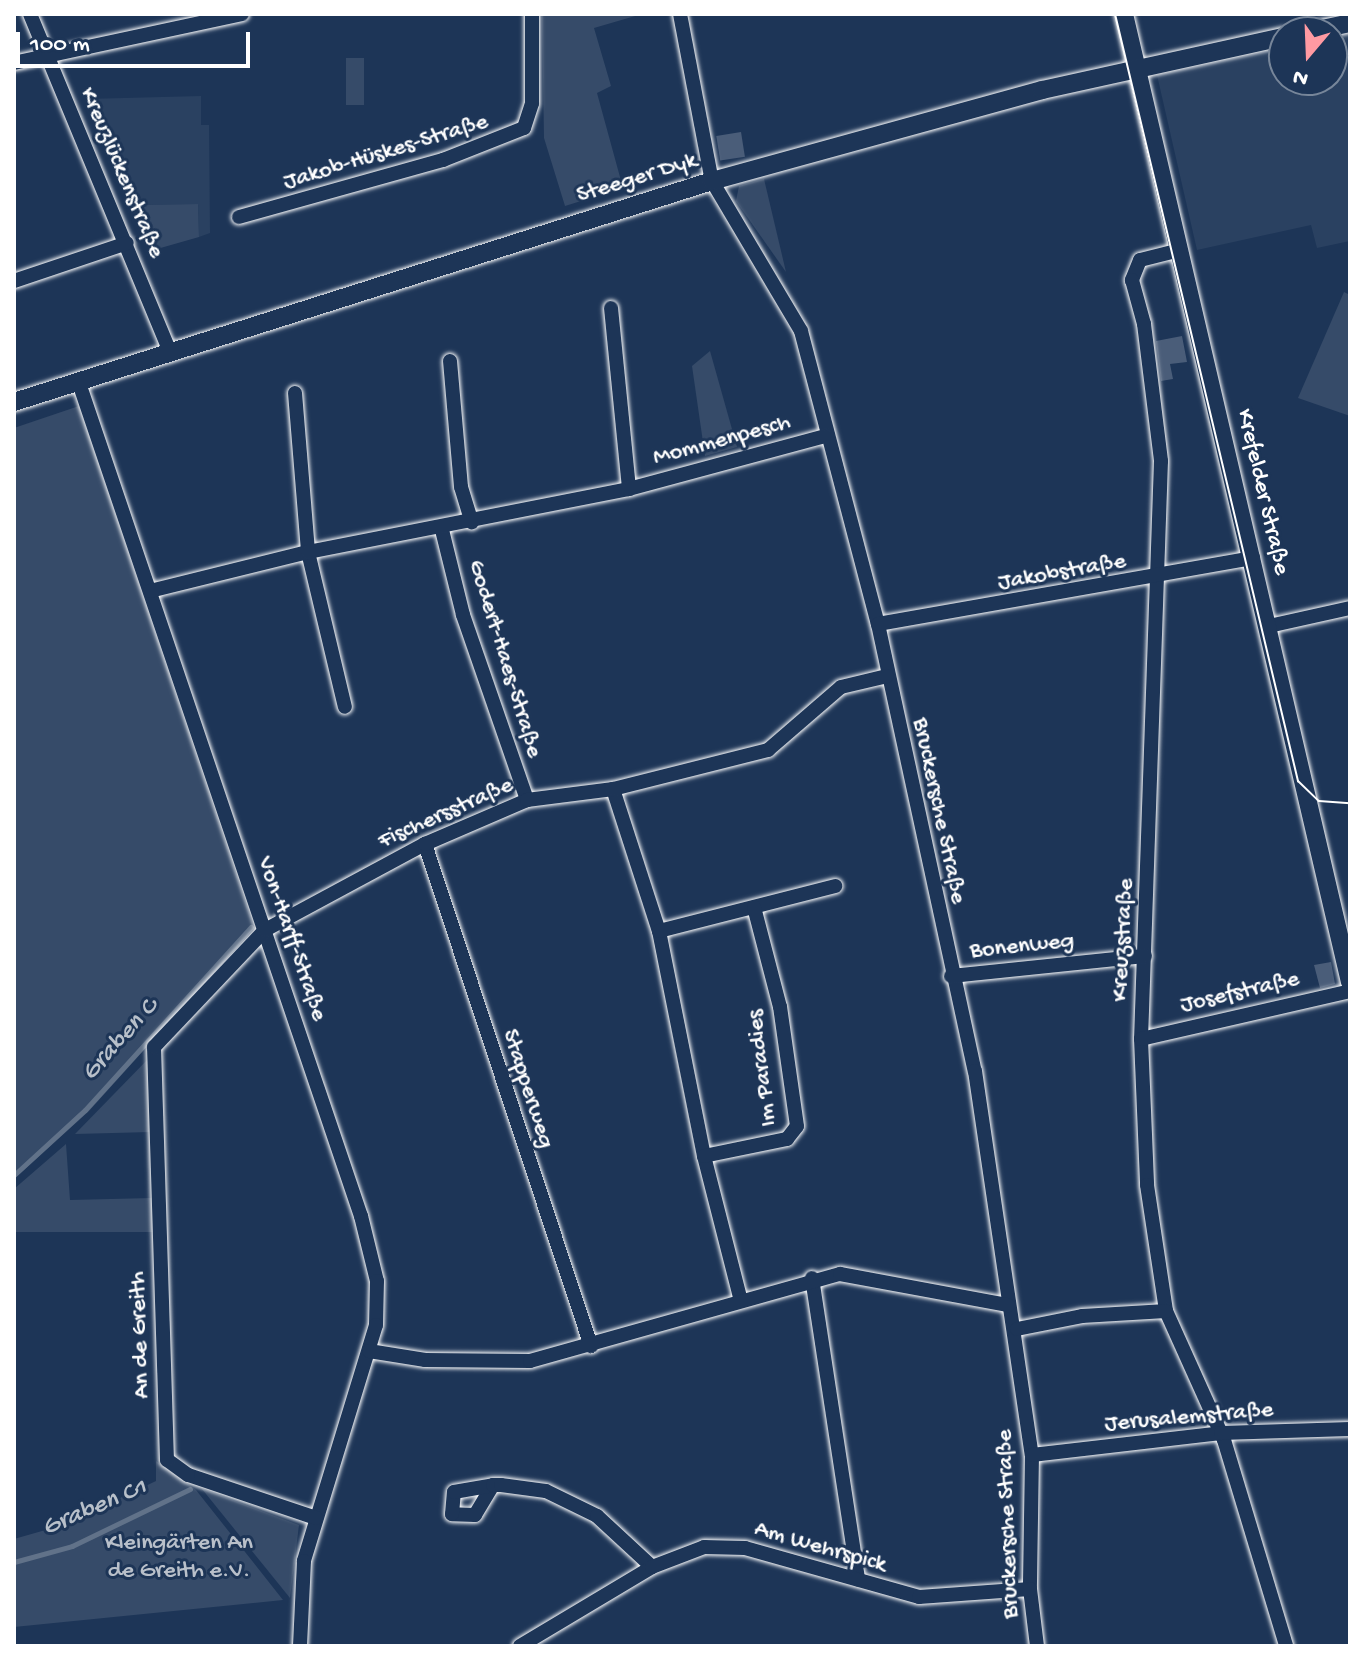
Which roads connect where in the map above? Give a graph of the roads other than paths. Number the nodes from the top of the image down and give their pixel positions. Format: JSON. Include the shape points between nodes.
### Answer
{"nodes":[{"id":1,"x":30,"y":14,"type":"edge"},
{"id":2,"x":242,"y":14,"type":"edge"},
{"id":3,"x":532,"y":14,"type":"edge"},
{"id":4,"x":680,"y":14,"type":"edge"},
{"id":5,"x":1124,"y":14,"type":"edge"},
{"id":6,"x":1268,"y":40,"type":"edge"},
{"id":7,"x":46,"y":52,"type":"junction"},
{"id":8,"x":14,"y":63,"type":"edge"},
{"id":9,"x":1137,"y":69,"type":"junction"},
{"id":10,"x":712,"y":181,"type":"junction"},
{"id":11,"x":239,"y":217,"type":"dead end"},
{"id":12,"x":127,"y":243,"type":"junction"},
{"id":13,"x":1180,"y":250,"type":"junction"},
{"id":14,"x":14,"y":281,"type":"edge"},
{"id":15,"x":611,"y":308,"type":"dead end"},
{"id":16,"x":169,"y":349,"type":"junction"},
{"id":17,"x":450,"y":361,"type":"dead end"},
{"id":18,"x":78,"y":380,"type":"junction"},
{"id":19,"x":295,"y":393,"type":"dead end"},
{"id":20,"x":14,"y":402,"type":"edge"},
{"id":21,"x":826,"y":436,"type":"junction"},
{"id":22,"x":629,"y":489,"type":"junction"},
{"id":23,"x":472,"y":522,"type":"junction"},
{"id":24,"x":442,"y":530,"type":"junction"},
{"id":25,"x":308,"y":552,"type":"junction"},
{"id":26,"x":1253,"y":558,"type":"junction"},
{"id":27,"x":1161,"y":578,"type":"junction"},
{"id":28,"x":150,"y":591,"type":"junction"},
{"id":29,"x":1350,"y":608,"type":"edge"},
{"id":30,"x":878,"y":624,"type":"junction"},
{"id":31,"x":1269,"y":626,"type":"junction"},
{"id":32,"x":887,"y":676,"type":"junction"},
{"id":33,"x":345,"y":707,"type":"dead end"},
{"id":34,"x":613,"y":789,"type":"junction"},
{"id":35,"x":527,"y":800,"type":"junction"},
{"id":36,"x":425,"y":844,"type":"junction"},
{"id":37,"x":835,"y":886,"type":"dead end"},
{"id":38,"x":754,"y":907,"type":"junction"},
{"id":39,"x":265,"y":930,"type":"junction"},
{"id":40,"x":659,"y":931,"type":"junction"},
{"id":41,"x":1145,"y":956,"type":"junction"},
{"id":42,"x":951,"y":976,"type":"junction"},
{"id":43,"x":1350,"y":982,"type":"edge"},
{"id":44,"x":1350,"y":991,"type":"edge"},
{"id":45,"x":1141,"y":1039,"type":"junction"},
{"id":46,"x":154,"y":1047,"type":"joint"},
{"id":47,"x":704,"y":1156,"type":"junction"},
{"id":48,"x":812,"y":1278,"type":"junction"},
{"id":49,"x":740,"y":1297,"type":"junction"},
{"id":50,"x":1008,"y":1305,"type":"junction"},
{"id":51,"x":1166,"y":1311,"type":"junction"},
{"id":52,"x":1017,"y":1329,"type":"junction"},
{"id":53,"x":591,"y":1346,"type":"junction"},
{"id":54,"x":369,"y":1351,"type":"junction"},
{"id":55,"x":1350,"y":1429,"type":"edge"},
{"id":56,"x":1221,"y":1433,"type":"junction"},
{"id":57,"x":1032,"y":1455,"type":"junction"},
{"id":58,"x":493,"y":1485,"type":"dead end"},
{"id":59,"x":316,"y":1518,"type":"junction"},
{"id":60,"x":652,"y":1567,"type":"junction"},
{"id":61,"x":858,"y":1580,"type":"junction"},
{"id":62,"x":1030,"y":1589,"type":"junction"},
{"id":63,"x":524,"y":1645,"type":"edge"},
{"id":64,"x":300,"y":1646,"type":"edge"},
{"id":65,"x":1037,"y":1646,"type":"edge"},
{"id":66,"x":1286,"y":1646,"type":"edge"}],
"edges":[{"from":1,"to":7,"type":"street","name":"Kreuzlückenstraße"},
{"from":2,"to":7,"type":"street"},
{"from":3,"to":11,"type":"street","name":"Jakob-Hüskes-Straße","via":[[532,103],[524,128],[455,156]]},
{"from":4,"to":10,"type":"street","name":"Bruckersche Straße"},
{"from":5,"to":9,"type":"street","name":"Krefelder Straße"},
{"from":6,"to":9,"type":"street","name":"Steeger Dyk"},
{"from":7,"to":8,"type":"street"},
{"from":7,"to":12,"type":"street","name":"Kreuzlückenstraße"},
{"from":9,"to":10,"type":"street","name":"Steeger Dyk"},
{"from":9,"to":13,"type":"street","name":"Krefelder Straße"},
{"from":10,"to":16,"type":"street","name":"Steeger Dyk"},
{"from":10,"to":21,"type":"street","name":"Bruckersche Straße","via":[[801,331]]},
{"from":12,"to":14,"type":"street"},
{"from":12,"to":16,"type":"street","name":"Kreuzlückenstraße"},
{"from":13,"to":26,"type":"street","name":"Krefelder Straße"},
{"from":13,"to":27,"type":"street","name":"Kreuzstraße","via":[[1140,260],[1132,280],[1144,324],[1161,461]]},
{"from":15,"to":22,"type":"street","name":"Mommenpesch"},
{"from":16,"to":18,"type":"street","name":"Steeger Dyk"},
{"from":17,"to":23,"type":"street","via":[[461,487]]},
{"from":18,"to":20,"type":"street","name":"Steeger Dyk"},
{"from":18,"to":28,"type":"street","name":"Von-Harff-Straße"},
{"from":19,"to":25,"type":"street"},
{"from":21,"to":22,"type":"street","name":"Mommenpesch"},
{"from":21,"to":30,"type":"street","name":"Bruckersche Straße"},
{"from":22,"to":23,"type":"street","name":"Mommenpesch"},
{"from":23,"to":24,"type":"street","name":"Mommenpesch"},
{"from":24,"to":25,"type":"street","name":"Mommenpesch"},
{"from":24,"to":35,"type":"street","name":"Godert-Haes-Straße","via":[[463,615]]},
{"from":25,"to":28,"type":"street","name":"Mommenpesch"},
{"from":25,"to":33,"type":"street"},
{"from":26,"to":27,"type":"street","name":"Jakobstraße"},
{"from":26,"to":31,"type":"street","name":"Krefelder Straße"},
{"from":27,"to":30,"type":"street","name":"Jakobstraße"},
{"from":27,"to":41,"type":"street","name":"Kreuzstraße"},
{"from":28,"to":39,"type":"street","name":"Von-Harff-Straße"},
{"from":29,"to":31,"type":"street"},
{"from":30,"to":32,"type":"street","name":"Bruckersche Straße"},
{"from":31,"to":43,"type":"street","name":"Krefelder Straße"},
{"from":32,"to":34,"type":"street","name":"Fischersstraße","via":[[841,687],[768,750]]},
{"from":32,"to":42,"type":"street","name":"Bruckersche Straße"},
{"from":34,"to":35,"type":"street","name":"Fischersstraße"},
{"from":34,"to":40,"type":"street"},
{"from":35,"to":36,"type":"street","name":"Fischersstraße"},
{"from":36,"to":39,"type":"street","name":"Fischersstraße"},
{"from":36,"to":53,"type":"street","name":"Stapperweg"},
{"from":37,"to":38,"type":"street"},
{"from":38,"to":40,"type":"street"},
{"from":38,"to":47,"type":"street","name":"Im Paradies","via":[[780,1007],[797,1126],[787,1139]]},
{"from":39,"to":46,"type":"street","name":"Fischersstraße"},
{"from":39,"to":54,"type":"street","name":"Von-Harff-Straße","via":[[368,1242],[379,1305]]},
{"from":40,"to":47,"type":"street"},
{"from":41,"to":42,"type":"street","name":"Bonenweg"},
{"from":41,"to":45,"type":"street","name":"Kreuzstraße"},
{"from":42,"to":50,"type":"street","name":"Bruckersche Straße","via":[[992,1164]]},
{"from":44,"to":45,"type":"street","name":"Josefstraße"},
{"from":45,"to":51,"type":"street","name":"Kreuzstraße","via":[[1147,1185]]},
{"from":46,"to":59,"type":"street","name":"An de Greith","via":[[167,1460],[188,1475]]},
{"from":47,"to":49,"type":"street"},
{"from":48,"to":49,"type":"street"},
{"from":48,"to":50,"type":"street","via":[[840,1274]]},
{"from":48,"to":61,"type":"street"},
{"from":49,"to":53,"type":"street"},
{"from":50,"to":52,"type":"street","name":"Bruckersche Straße"},
{"from":51,"to":52,"type":"street","via":[[1082,1316]]},
{"from":51,"to":56,"type":"street","name":"Kreuzstraße"},
{"from":52,"to":57,"type":"street","name":"Bruckersche Straße"},
{"from":53,"to":54,"type":"street","via":[[530,1361],[425,1360]]},
{"from":54,"to":59,"type":"street","name":"Von-Harff-Straße"},
{"from":55,"to":56,"type":"street","name":"Jerusalemstraße"},
{"from":56,"to":57,"type":"street","name":"Jerusalemstraße"},
{"from":56,"to":66,"type":"street","name":"Kreuzstraße"},
{"from":57,"to":62,"type":"street","name":"Bruckersche Straße"},
{"from":58,"to":60,"type":"street","via":[[523,1486],[574,1501]]},
{"from":59,"to":64,"type":"street","name":"Von-Harff-Straße","via":[[297,1613]]},
{"from":60,"to":61,"type":"street","name":"Am Wehrspick","via":[[725,1546]]},
{"from":60,"to":63,"type":"street","name":"Am Wehrspick"},
{"from":61,"to":62,"type":"street","name":"Am Wehrspick","via":[[919,1597]]},
{"from":62,"to":65,"type":"street","name":"Bruckersche Straße"}]}
